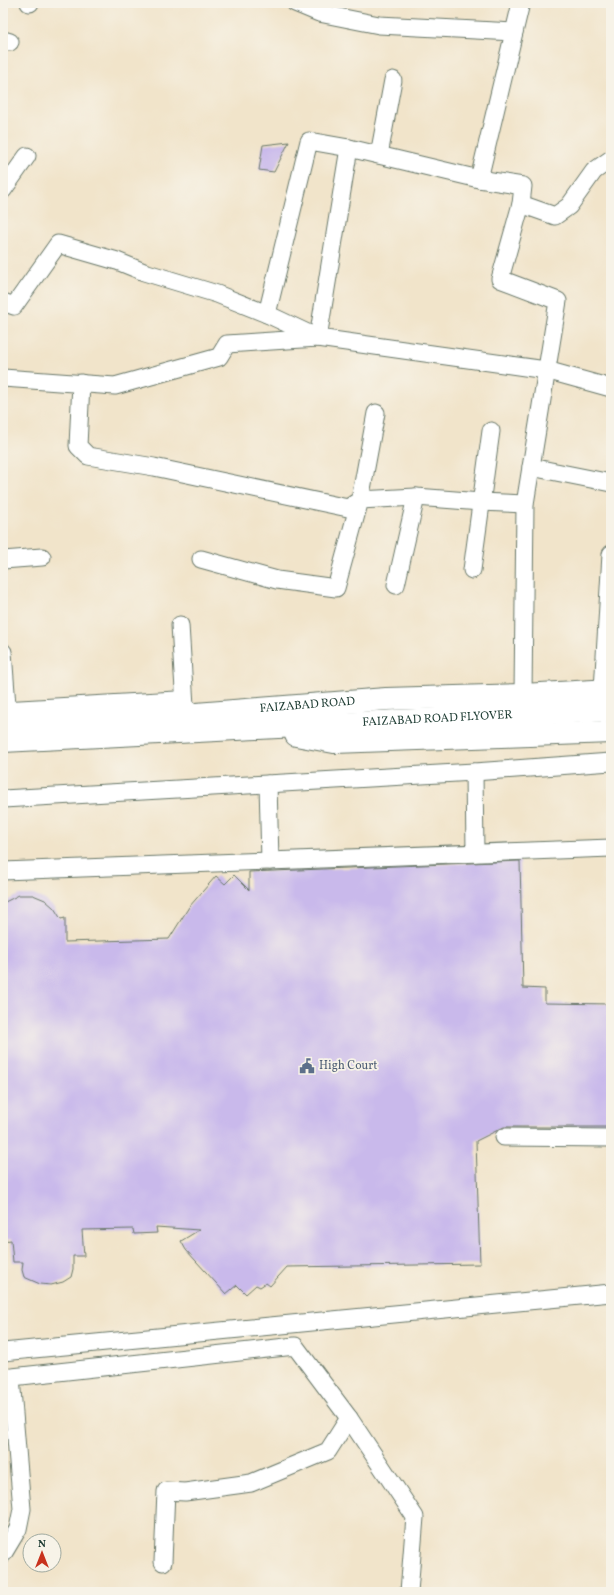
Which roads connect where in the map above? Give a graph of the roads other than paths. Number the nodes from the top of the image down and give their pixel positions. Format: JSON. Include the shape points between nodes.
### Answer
{"nodes":[{"id":1,"x":295,"y":3,"type":"edge"},
{"id":2,"x":520,"y":3,"type":"edge"},
{"id":3,"x":514,"y":32,"type":"junction"},
{"id":4,"x":393,"y":80,"type":"dead end"},
{"id":5,"x":349,"y":148,"type":"junction"},
{"id":6,"x":380,"y":155,"type":"junction"},
{"id":7,"x":27,"y":156,"type":"dead end"},
{"id":8,"x":611,"y":158,"type":"edge"},
{"id":9,"x":479,"y":179,"type":"junction"},
{"id":10,"x":3,"y":190,"type":"edge"},
{"id":11,"x":521,"y":204,"type":"junction"},
{"id":12,"x":3,"y":302,"type":"edge"},
{"id":13,"x":267,"y":314,"type":"junction"},
{"id":14,"x":318,"y":338,"type":"junction"},
{"id":15,"x":546,"y":370,"type":"junction"},
{"id":16,"x":3,"y":378,"type":"edge"},
{"id":17,"x":81,"y":383,"type":"junction"},
{"id":18,"x":611,"y":388,"type":"edge"},
{"id":19,"x":376,"y":413,"type":"dead end"},
{"id":20,"x":491,"y":431,"type":"dead end"},
{"id":21,"x":531,"y":468,"type":"junction"},
{"id":22,"x":611,"y":483,"type":"edge"},
{"id":23,"x":416,"y":498,"type":"junction"},
{"id":24,"x":360,"y":500,"type":"junction"},
{"id":25,"x":481,"y":502,"type":"junction"},
{"id":26,"x":525,"y":504,"type":"junction"},
{"id":27,"x":611,"y":554,"type":"edge"},
{"id":28,"x":42,"y":557,"type":"dead end"},
{"id":29,"x":201,"y":559,"type":"dead end"},
{"id":30,"x":3,"y":560,"type":"edge"},
{"id":31,"x":472,"y":570,"type":"dead end"},
{"id":32,"x":396,"y":585,"type":"dead end"},
{"id":33,"x":180,"y":625,"type":"dead end"},
{"id":34,"x":3,"y":652,"type":"edge"},
{"id":35,"x":523,"y":695,"type":"junction"},
{"id":36,"x":608,"y":697,"type":"edge"},
{"id":37,"x":190,"y":710,"type":"junction"},
{"id":38,"x":5,"y":722,"type":"edge"},
{"id":39,"x":264,"y":728,"type":"junction"},
{"id":40,"x":611,"y":732,"type":"edge"},
{"id":41,"x":611,"y":762,"type":"edge"},
{"id":42,"x":474,"y":772,"type":"junction"},
{"id":43,"x":268,"y":784,"type":"junction"},
{"id":44,"x":3,"y":800,"type":"edge"},
{"id":45,"x":611,"y":848,"type":"edge"},
{"id":46,"x":475,"y":853,"type":"junction"},
{"id":47,"x":270,"y":861,"type":"junction"},
{"id":48,"x":3,"y":871,"type":"edge"},
{"id":49,"x":504,"y":1137,"type":"dead end"},
{"id":50,"x":611,"y":1138,"type":"edge"},
{"id":51,"x":611,"y":1293,"type":"edge"},
{"id":52,"x":3,"y":1352,"type":"edge"},
{"id":53,"x":7,"y":1378,"type":"edge"},
{"id":54,"x":349,"y":1418,"type":"junction"},
{"id":55,"x":3,"y":1554,"type":"edge"},
{"id":56,"x":163,"y":1562,"type":"dead end"},
{"id":57,"x":409,"y":1592,"type":"edge"}],
"edges":[{"from":1,"to":3,"type":"street","via":[[319,12],[379,25]]},
{"from":2,"to":3,"type":"street"},
{"from":3,"to":9,"type":"street"},
{"from":4,"to":6,"type":"street"},
{"from":5,"to":6,"type":"street"},
{"from":5,"to":13,"type":"street","via":[[309,141]]},
{"from":5,"to":14,"type":"street"},
{"from":6,"to":9,"type":"street"},
{"from":7,"to":10,"type":"street"},
{"from":8,"to":11,"type":"street","via":[[594,171],[570,206],[555,216]]},
{"from":9,"to":11,"type":"street","via":[[523,186]]},
{"from":11,"to":15,"type":"street","via":[[500,279],[558,301]]},
{"from":12,"to":13,"type":"street","via":[[14,306],[58,244],[217,294]]},
{"from":13,"to":14,"type":"street"},
{"from":14,"to":15,"type":"street"},
{"from":14,"to":17,"type":"street","via":[[227,344],[219,357],[115,386]]},
{"from":15,"to":18,"type":"street"},
{"from":15,"to":21,"type":"street"},
{"from":16,"to":17,"type":"street"},
{"from":17,"to":24,"type":"street","via":[[78,446],[88,456],[154,467],[348,508]]},
{"from":19,"to":24,"type":"street"},
{"from":20,"to":25,"type":"street"},
{"from":21,"to":22,"type":"street"},
{"from":21,"to":26,"type":"street"},
{"from":23,"to":24,"type":"street"},
{"from":23,"to":25,"type":"street"},
{"from":23,"to":32,"type":"street"},
{"from":24,"to":29,"type":"street","via":[[336,588],[277,580]]},
{"from":25,"to":26,"type":"street"},
{"from":25,"to":31,"type":"street"},
{"from":26,"to":35,"type":"street"},
{"from":27,"to":36,"type":"street"},
{"from":28,"to":30,"type":"street"},
{"from":33,"to":37,"type":"street"},
{"from":34,"to":38,"type":"street"},
{"from":35,"to":36,"type":"highway","name":"FAIZABAD ROAD"},
{"from":35,"to":37,"type":"highway","name":"FAIZABAD ROAD","via":[[386,699]]},
{"from":36,"to":39,"type":"highway","name":"FAIZABAD ROAD FLYOVER","via":[[315,726]]},
{"from":37,"to":38,"type":"highway","name":"FAIZABAD ROAD"},
{"from":38,"to":39,"type":"highway","name":"FAIZABAD ROAD"},
{"from":39,"to":40,"type":"highway","via":[[334,742]]},
{"from":41,"to":42,"type":"street"},
{"from":42,"to":43,"type":"street"},
{"from":42,"to":46,"type":"street"},
{"from":43,"to":44,"type":"street"},
{"from":43,"to":47,"type":"street"},
{"from":45,"to":46,"type":"street"},
{"from":46,"to":47,"type":"street"},
{"from":47,"to":48,"type":"street"},
{"from":49,"to":50,"type":"street"},
{"from":51,"to":52,"type":"street"},
{"from":53,"to":54,"type":"street","via":[[295,1346]]},
{"from":53,"to":55,"type":"street","via":[[22,1509],[18,1529]]},
{"from":54,"to":56,"type":"street","via":[[328,1451],[251,1483],[185,1492],[166,1491]]},
{"from":54,"to":57,"type":"street","via":[[415,1517]]}]}
